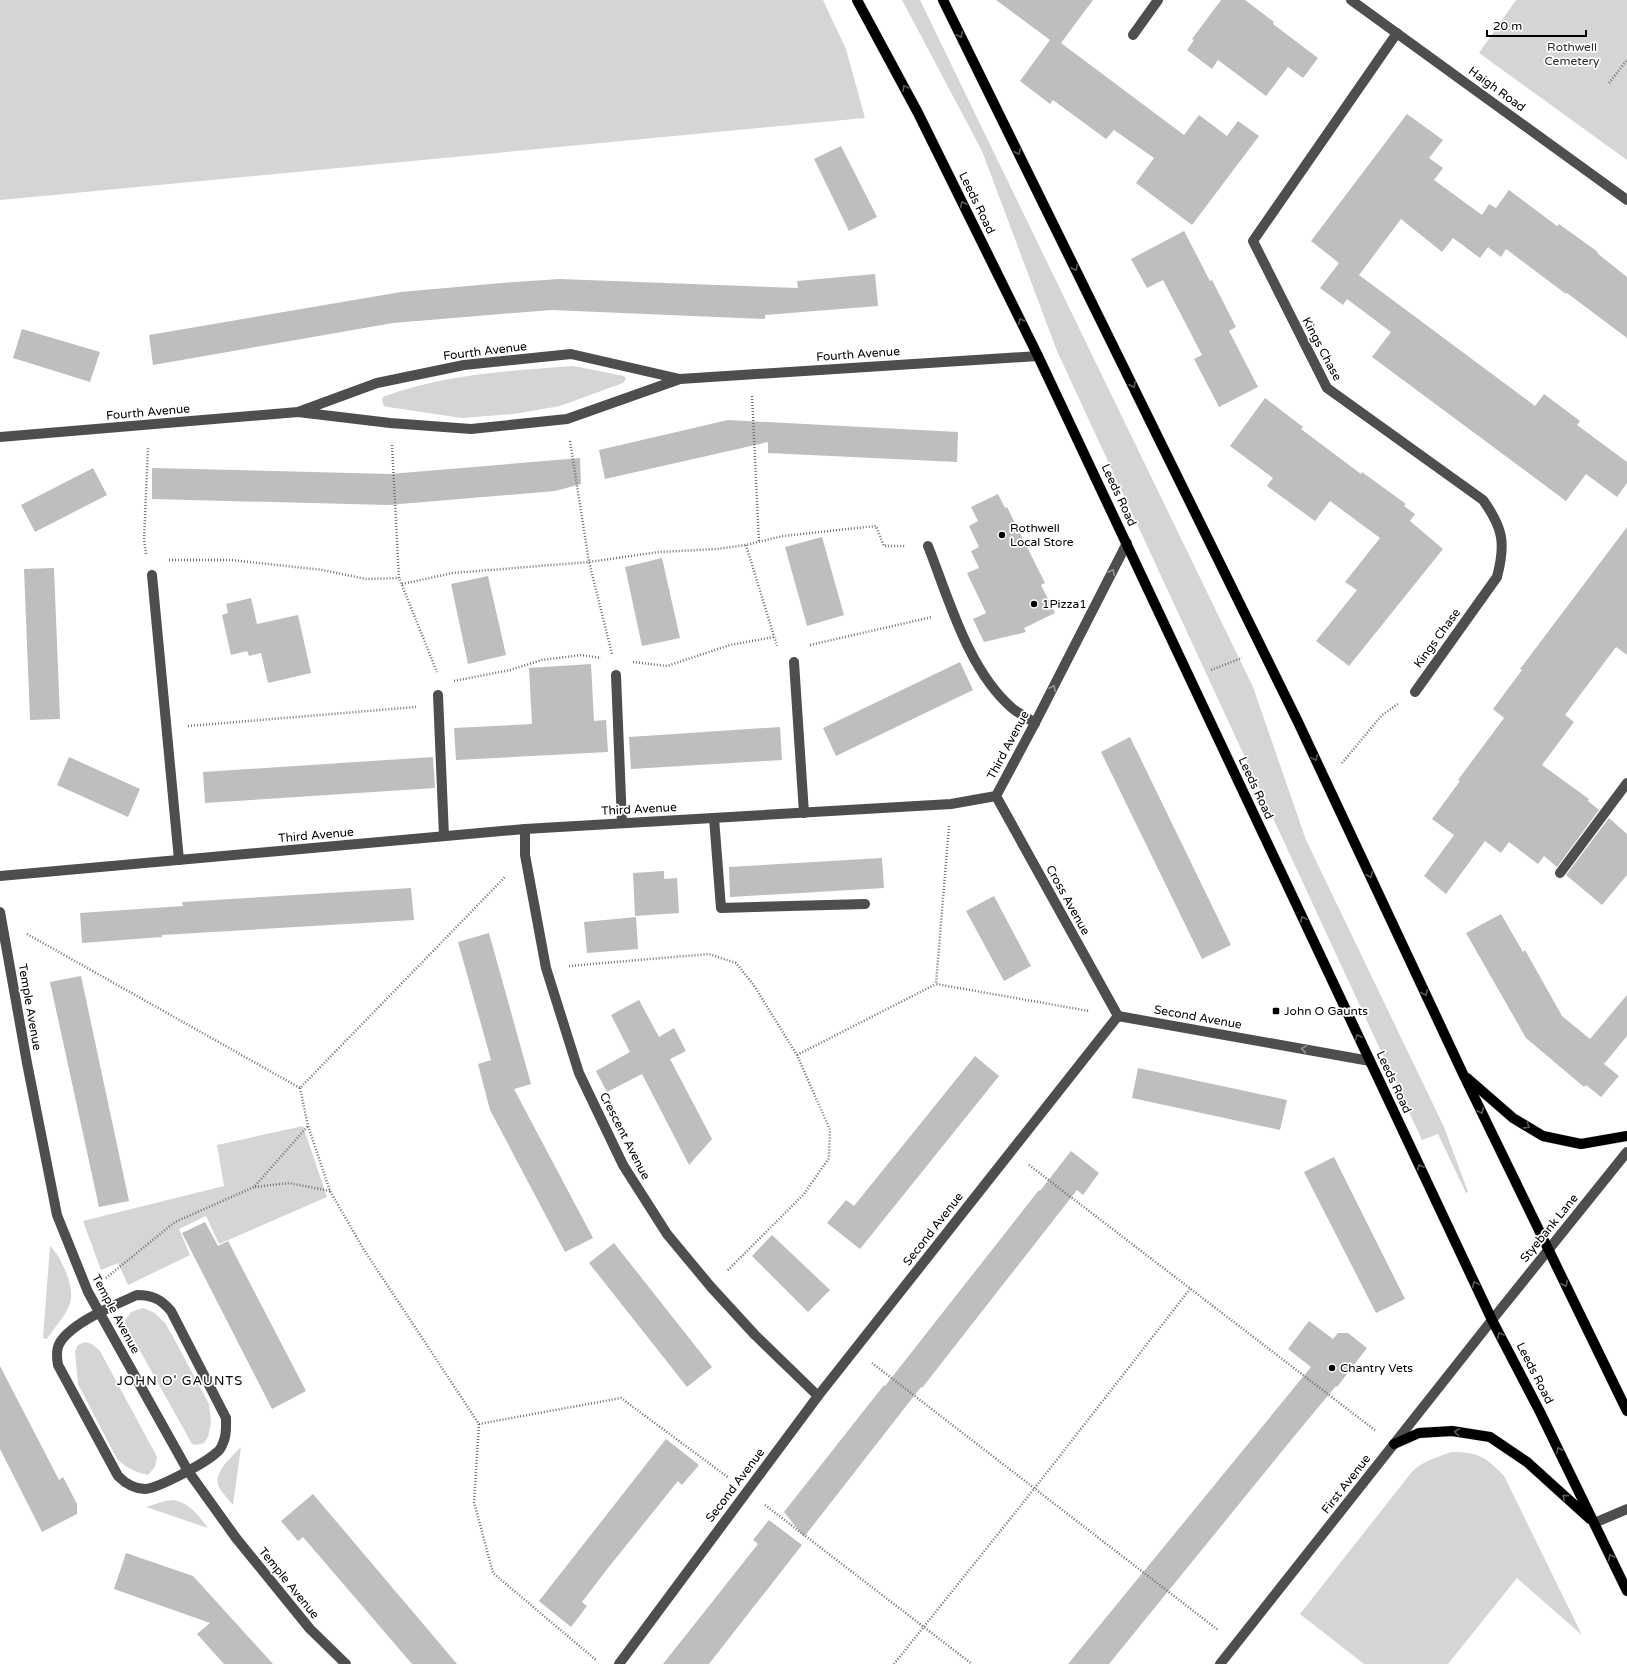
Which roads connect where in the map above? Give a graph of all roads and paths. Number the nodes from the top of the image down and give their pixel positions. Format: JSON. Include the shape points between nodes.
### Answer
{"nodes":[{"id":1,"x":857,"y":0,"type":"edge"},
{"id":2,"x":943,"y":0,"type":"edge"},
{"id":3,"x":1158,"y":0,"type":"edge"},
{"id":4,"x":1351,"y":0,"type":"edge"},
{"id":5,"x":1397,"y":33,"type":"junction"},
{"id":6,"x":1133,"y":35,"type":"dead end"},
{"id":7,"x":1627,"y":60,"type":"edge"},
{"id":8,"x":1609,"y":83,"type":"dead end"},
{"id":9,"x":1627,"y":200,"type":"edge"},
{"id":10,"x":1038,"y":356,"type":"junction"},
{"id":11,"x":751,"y":374,"type":"junction"},
{"id":12,"x":680,"y":378,"type":"junction"},
{"id":13,"x":298,"y":412,"type":"junction"},
{"id":14,"x":567,"y":419,"type":"junction"},
{"id":15,"x":390,"y":423,"type":"junction"},
{"id":16,"x":148,"y":424,"type":"junction"},
{"id":17,"x":0,"y":437,"type":"edge"},
{"id":18,"x":759,"y":542,"type":"junction"},
{"id":19,"x":1127,"y":543,"type":"junction"},
{"id":20,"x":746,"y":545,"type":"junction"},
{"id":21,"x":928,"y":546,"type":"joint"},
{"id":22,"x":147,"y":560,"type":"junction"},
{"id":23,"x":590,"y":562,"type":"junction"},
{"id":24,"x":152,"y":575,"type":"joint"},
{"id":25,"x":399,"y":578,"type":"junction"},
{"id":26,"x":402,"y":584,"type":"junction"},
{"id":27,"x":953,"y":612,"type":"junction"},
{"id":28,"x":774,"y":637,"type":"junction"},
{"id":29,"x":807,"y":645,"type":"dead end"},
{"id":30,"x":778,"y":649,"type":"dead end"},
{"id":31,"x":1263,"y":650,"type":"junction"},
{"id":32,"x":613,"y":659,"type":"junction"},
{"id":33,"x":794,"y":662,"type":"dead end"},
{"id":34,"x":616,"y":675,"type":"joint"},
{"id":35,"x":439,"y":676,"type":"dead end"},
{"id":36,"x":1190,"y":677,"type":"junction"},
{"id":37,"x":449,"y":682,"type":"dead end"},
{"id":38,"x":1415,"y":692,"type":"joint"},
{"id":39,"x":438,"y":700,"type":"joint"},
{"id":40,"x":1035,"y":723,"type":"junction"},
{"id":41,"x":166,"y":727,"type":"junction"},
{"id":42,"x":1326,"y":781,"type":"junction"},
{"id":43,"x":1627,"y":783,"type":"edge"},
{"id":44,"x":996,"y":796,"type":"junction"},
{"id":45,"x":1624,"y":796,"type":"edge"},
{"id":46,"x":951,"y":804,"type":"junction"},
{"id":47,"x":804,"y":813,"type":"junction"},
{"id":48,"x":714,"y":818,"type":"junction"},
{"id":49,"x":622,"y":823,"type":"junction"},
{"id":50,"x":525,"y":829,"type":"junction"},
{"id":51,"x":444,"y":836,"type":"junction"},
{"id":52,"x":525,"y":856,"type":"junction"},
{"id":53,"x":180,"y":860,"type":"junction"},
{"id":54,"x":1560,"y":873,"type":"dead end"},
{"id":55,"x":0,"y":876,"type":"edge"},
{"id":56,"x":865,"y":904,"type":"dead end"},
{"id":57,"x":0,"y":916,"type":"edge"},
{"id":58,"x":546,"y":968,"type":"junction"},
{"id":59,"x":936,"y":984,"type":"junction"},
{"id":60,"x":1118,"y":1016,"type":"junction"},
{"id":61,"x":797,"y":1055,"type":"junction"},
{"id":62,"x":1370,"y":1060,"type":"junction"},
{"id":63,"x":1464,"y":1076,"type":"junction"},
{"id":64,"x":300,"y":1088,"type":"junction"},
{"id":65,"x":308,"y":1126,"type":"junction"},
{"id":66,"x":1627,"y":1136,"type":"edge"},
{"id":67,"x":1011,"y":1152,"type":"junction"},
{"id":68,"x":1627,"y":1152,"type":"edge"},
{"id":69,"x":254,"y":1188,"type":"junction"},
{"id":70,"x":330,"y":1191,"type":"junction"},
{"id":71,"x":1548,"y":1249,"type":"junction"},
{"id":72,"x":711,"y":1287,"type":"junction"},
{"id":73,"x":1190,"y":1289,"type":"junction"},
{"id":74,"x":88,"y":1292,"type":"junction"},
{"id":75,"x":98,"y":1313,"type":"junction"},
{"id":76,"x":1492,"y":1320,"type":"junction"},
{"id":77,"x":854,"y":1349,"type":"junction"},
{"id":78,"x":818,"y":1396,"type":"junction"},
{"id":79,"x":1627,"y":1411,"type":"edge"},
{"id":80,"x":479,"y":1424,"type":"junction"},
{"id":81,"x":1394,"y":1444,"type":"junction"},
{"id":82,"x":188,"y":1471,"type":"junction"},
{"id":83,"x":1034,"y":1489,"type":"junction"},
{"id":84,"x":747,"y":1491,"type":"junction"},
{"id":85,"x":1627,"y":1509,"type":"edge"},
{"id":86,"x":1594,"y":1523,"type":"junction"},
{"id":87,"x":1627,"y":1591,"type":"edge"},
{"id":88,"x":923,"y":1626,"type":"junction"},
{"id":89,"x":1236,"y":1644,"type":"junction"},
{"id":90,"x":346,"y":1664,"type":"edge"},
{"id":91,"x":601,"y":1664,"type":"edge"},
{"id":92,"x":619,"y":1664,"type":"edge"},
{"id":93,"x":894,"y":1664,"type":"edge"},
{"id":94,"x":972,"y":1664,"type":"edge"},
{"id":95,"x":1220,"y":1664,"type":"edge"}],
"edges":[{"from":10,"to":1,"type":"main road","name":"Leeds Road","one_way":true,"via":[[918,112]]},
{"from":2,"to":31,"type":"main road","one_way":true},
{"from":3,"to":6,"type":"street"},
{"from":4,"to":5,"type":"street","name":"Haigh Road"},
{"from":5,"to":9,"type":"street","name":"Haigh Road"},
{"from":5,"to":38,"type":"street","name":"Kings Chase","via":[[1253,241],[1327,388],[1483,500],[1495,516],[1502,536],[1502,557],[1497,577]]},
{"from":7,"to":8,"type":"path"},
{"from":10,"to":11,"type":"street","name":"Fourth Avenue"},
{"from":10,"to":19,"type":"main road","name":"Leeds Road"},
{"from":11,"to":12,"type":"street","name":"Fourth Avenue"},
{"from":11,"to":18,"type":"path"},
{"from":12,"to":13,"type":"street","name":"Fourth Avenue","via":[[571,354],[464,365],[377,382]]},
{"from":12,"to":14,"type":"street","name":"Fourth Avenue"},
{"from":13,"to":15,"type":"street","name":"Fourth Avenue"},
{"from":13,"to":16,"type":"street","name":"Fourth Avenue"},
{"from":14,"to":15,"type":"street","name":"Fourth Avenue","via":[[472,429]]},
{"from":14,"to":23,"type":"path"},
{"from":15,"to":25,"type":"path"},
{"from":16,"to":17,"type":"street","name":"Fourth Avenue"},
{"from":16,"to":22,"type":"path","via":[[144,540]]},
{"from":18,"to":20,"type":"path"},
{"from":18,"to":21,"type":"path","via":[[783,536],[876,526],[884,546]]},
{"from":19,"to":36,"type":"main road","name":"Leeds Road"},
{"from":40,"to":19,"type":"street","name":"Third Avenue","one_way":true},
{"from":20,"to":23,"type":"path","via":[[659,552]]},
{"from":20,"to":28,"type":"path"},
{"from":21,"to":27,"type":"street"},
{"from":22,"to":24,"type":"path"},
{"from":22,"to":25,"type":"path","via":[[231,560],[323,570],[366,579]]},
{"from":23,"to":26,"type":"path","via":[[453,573]]},
{"from":23,"to":32,"type":"path"},
{"from":24,"to":41,"type":"street"},
{"from":25,"to":26,"type":"path"},
{"from":26,"to":35,"type":"path"},
{"from":27,"to":29,"type":"path","via":[[821,644]]},
{"from":27,"to":40,"type":"street","via":[[970,654],[989,683],[1012,708]]},
{"from":28,"to":30,"type":"path"},
{"from":28,"to":32,"type":"path","via":[[730,645],[667,666]]},
{"from":31,"to":36,"type":"path"},
{"from":31,"to":42,"type":"main road","one_way":true},
{"from":32,"to":34,"type":"path"},
{"from":32,"to":37,"type":"path","via":[[581,655],[542,660],[510,670]]},
{"from":33,"to":47,"type":"street"},
{"from":34,"to":49,"type":"street"},
{"from":62,"to":36,"type":"main road","name":"Leeds Road","one_way":true},
{"from":38,"to":42,"type":"path","via":[[1382,715]]},
{"from":39,"to":41,"type":"path"},
{"from":39,"to":51,"type":"street"},
{"from":40,"to":44,"type":"street","name":"Third Avenue"},
{"from":41,"to":53,"type":"street"},
{"from":42,"to":63,"type":"main road","one_way":true},
{"from":43,"to":45,"type":"street"},
{"from":44,"to":46,"type":"street","name":"Third Avenue"},
{"from":44,"to":60,"type":"street","name":"Cross Avenue"},
{"from":45,"to":54,"type":"street"},
{"from":46,"to":47,"type":"street","name":"Third Avenue"},
{"from":46,"to":59,"type":"path"},
{"from":47,"to":48,"type":"street","name":"Third Avenue"},
{"from":48,"to":49,"type":"street","name":"Third Avenue"},
{"from":48,"to":56,"type":"street","via":[[722,908]]},
{"from":49,"to":50,"type":"street","name":"Third Avenue"},
{"from":50,"to":51,"type":"street","name":"Third Avenue"},
{"from":50,"to":52,"type":"street","name":"Crescent Avenue"},
{"from":51,"to":53,"type":"street","name":"Third Avenue"},
{"from":52,"to":58,"type":"street","name":"Crescent Avenue"},
{"from":52,"to":64,"type":"path"},
{"from":53,"to":55,"type":"street","name":"Third Avenue"},
{"from":57,"to":64,"type":"path"},
{"from":57,"to":74,"type":"street","name":"Temple Avenue","via":[[57,1215]]},
{"from":58,"to":61,"type":"path","via":[[709,954],[736,963],[753,984]]},
{"from":58,"to":72,"type":"street","name":"Crescent Avenue","via":[[579,1073],[623,1165],[667,1234]]},
{"from":59,"to":60,"type":"path"},
{"from":59,"to":61,"type":"path"},
{"from":62,"to":60,"type":"street","name":"Second Avenue","one_way":true},
{"from":60,"to":67,"type":"street","name":"Second Avenue"},
{"from":61,"to":72,"type":"path","via":[[830,1130],[829,1158],[804,1194]]},
{"from":76,"to":62,"type":"main road","name":"Leeds Road","one_way":true},
{"from":63,"to":66,"type":"main road","one_way":true,"via":[[1513,1118],[1542,1136],[1581,1144]]},
{"from":63,"to":71,"type":"main road","one_way":true},
{"from":64,"to":65,"type":"path"},
{"from":65,"to":69,"type":"path"},
{"from":65,"to":70,"type":"path"},
{"from":67,"to":73,"type":"path"},
{"from":67,"to":77,"type":"street","name":"Second Avenue"},
{"from":68,"to":71,"type":"street","name":"Styebank Lane"},
{"from":69,"to":70,"type":"path","via":[[289,1183]]},
{"from":69,"to":74,"type":"path","via":[[175,1222]]},
{"from":70,"to":80,"type":"path","via":[[364,1250]]},
{"from":71,"to":76,"type":"street","name":"Styebank Lane"},
{"from":71,"to":79,"type":"main road","one_way":true},
{"from":72,"to":78,"type":"street","name":"Crescent Avenue","via":[[755,1335]]},
{"from":73,"to":81,"type":"path"},
{"from":73,"to":83,"type":"path"},
{"from":74,"to":75,"type":"street","name":"Temple Avenue"},
{"from":75,"to":82,"type":"street","name":"Temple Avenue"},
{"from":75,"to":82,"type":"street","via":[[137,1295],[156,1297],[171,1311],[226,1418],[227,1431],[224,1442],[217,1452]]},
{"from":75,"to":82,"type":"street","via":[[63,1338],[56,1355],[58,1365],[118,1476],[134,1487],[145,1489],[155,1487]]},
{"from":76,"to":81,"type":"street","name":"First Avenue"},
{"from":86,"to":76,"type":"main road","name":"Leeds Road","one_way":true},
{"from":77,"to":78,"type":"street","name":"Second Avenue"},
{"from":77,"to":83,"type":"path"},
{"from":78,"to":84,"type":"street","name":"Second Avenue"},
{"from":80,"to":84,"type":"path","via":[[621,1398]]},
{"from":80,"to":91,"type":"path","via":[[474,1502],[493,1573]]},
{"from":86,"to":81,"type":"main road","one_way":true,"via":[[1527,1462],[1490,1437],[1452,1431],[1419,1433]]},
{"from":81,"to":89,"type":"street","name":"First Avenue"},
{"from":82,"to":90,"type":"street","name":"Temple Avenue","via":[[236,1538],[310,1629]]},
{"from":83,"to":88,"type":"path"},
{"from":83,"to":89,"type":"path"},
{"from":84,"to":88,"type":"path"},
{"from":84,"to":92,"type":"street","name":"Second Avenue"},
{"from":85,"to":86,"type":"street"},
{"from":87,"to":86,"type":"main road","name":"Leeds Road","one_way":true},
{"from":88,"to":93,"type":"path"},
{"from":88,"to":94,"type":"path"},
{"from":89,"to":95,"type":"street","name":"First Avenue"}]}
